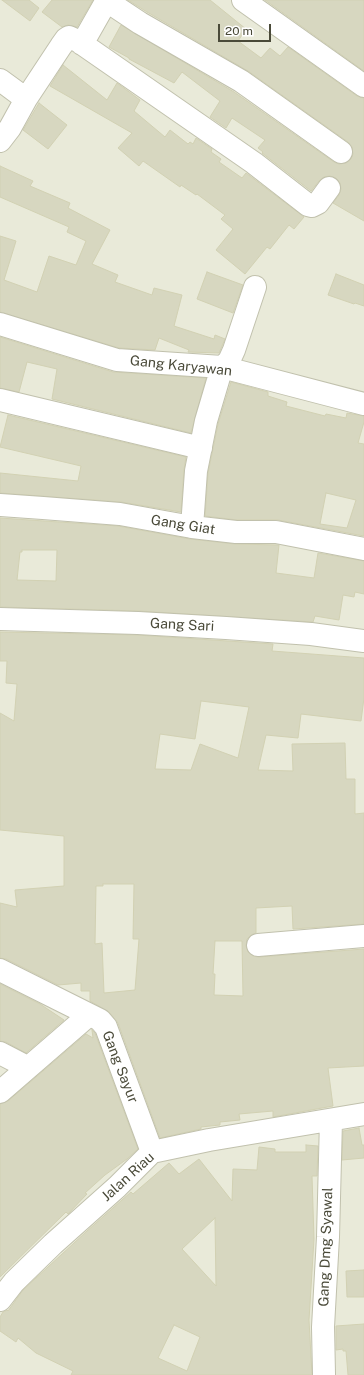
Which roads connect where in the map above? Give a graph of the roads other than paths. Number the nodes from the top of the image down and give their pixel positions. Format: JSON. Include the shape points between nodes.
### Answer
{"nodes":[{"id":1,"x":107,"y":0,"type":"edge"},
{"id":2,"x":243,"y":0,"type":"edge"},
{"id":3,"x":82,"y":44,"type":"junction"},
{"id":4,"x":0,"y":80,"type":"edge"},
{"id":5,"x":364,"y":86,"type":"edge"},
{"id":6,"x":26,"y":99,"type":"junction"},
{"id":7,"x":0,"y":141,"type":"edge"},
{"id":8,"x":341,"y":152,"type":"dead end"},
{"id":9,"x":329,"y":188,"type":"dead end"},
{"id":10,"x":255,"y":287,"type":"dead end"},
{"id":11,"x":0,"y":324,"type":"edge"},
{"id":12,"x":222,"y":367,"type":"junction"},
{"id":13,"x":0,"y":400,"type":"edge"},
{"id":14,"x":364,"y":404,"type":"edge"},
{"id":15,"x":201,"y":448,"type":"junction"},
{"id":16,"x":0,"y":506,"type":"edge"},
{"id":17,"x":192,"y":527,"type":"junction"},
{"id":18,"x":364,"y":550,"type":"edge"},
{"id":19,"x":0,"y":619,"type":"edge"},
{"id":20,"x":364,"y":641,"type":"edge"},
{"id":21,"x":364,"y":936,"type":"edge"},
{"id":22,"x":258,"y":945,"type":"dead end"},
{"id":23,"x":0,"y":970,"type":"edge"},
{"id":24,"x":88,"y":1014,"type":"junction"},
{"id":25,"x":0,"y":1053,"type":"edge"},
{"id":26,"x":27,"y":1067,"type":"junction"},
{"id":27,"x":0,"y":1092,"type":"edge"},
{"id":28,"x":364,"y":1114,"type":"edge"},
{"id":29,"x":331,"y":1120,"type":"junction"},
{"id":30,"x":152,"y":1152,"type":"junction"},
{"id":31,"x":7,"y":1278,"type":"edge"},
{"id":32,"x":0,"y":1300,"type":"edge"},
{"id":33,"x":324,"y":1374,"type":"edge"}],
"edges":[{"from":1,"to":3,"type":"street"},
{"from":1,"to":8,"type":"street","via":[[140,23],[241,81]]},
{"from":2,"to":5,"type":"street"},
{"from":3,"to":6,"type":"street","via":[[69,37],[66,39]]},
{"from":3,"to":9,"type":"street","via":[[254,163],[308,205],[318,203]]},
{"from":4,"to":6,"type":"street"},
{"from":6,"to":7,"type":"street"},
{"from":10,"to":12,"type":"street","via":[[234,350],[229,361]]},
{"from":11,"to":12,"type":"street","name":"Gang Karyawan","via":[[117,360]]},
{"from":12,"to":14,"type":"street","name":"Gang Karyawan"},
{"from":12,"to":15,"type":"street"},
{"from":13,"to":15,"type":"street"},
{"from":15,"to":17,"type":"street","via":[[196,471]]},
{"from":16,"to":17,"type":"street","name":"Gang Giat","via":[[120,514]]},
{"from":17,"to":18,"type":"street","name":"Gang Giat","via":[[236,532],[276,532]]},
{"from":19,"to":20,"type":"street","name":"Gang Sari","via":[[212,627],[311,634]]},
{"from":21,"to":22,"type":"street"},
{"from":23,"to":24,"type":"street","name":"Gang Sayur"},
{"from":24,"to":26,"type":"street"},
{"from":24,"to":30,"type":"street","name":"Gang Sayur","via":[[100,1020],[106,1027]]},
{"from":25,"to":26,"type":"street"},
{"from":26,"to":27,"type":"street"},
{"from":28,"to":29,"type":"street","name":"Jalan Riau"},
{"from":29,"to":30,"type":"street","name":"Jalan Riau"},
{"from":29,"to":33,"type":"street","name":"Gang Dmg Syawal","via":[[323,1327]]},
{"from":30,"to":31,"type":"street","name":"Jalan Riau","via":[[53,1244]]},
{"from":31,"to":32,"type":"street","name":"Jalan Riau"}]}
